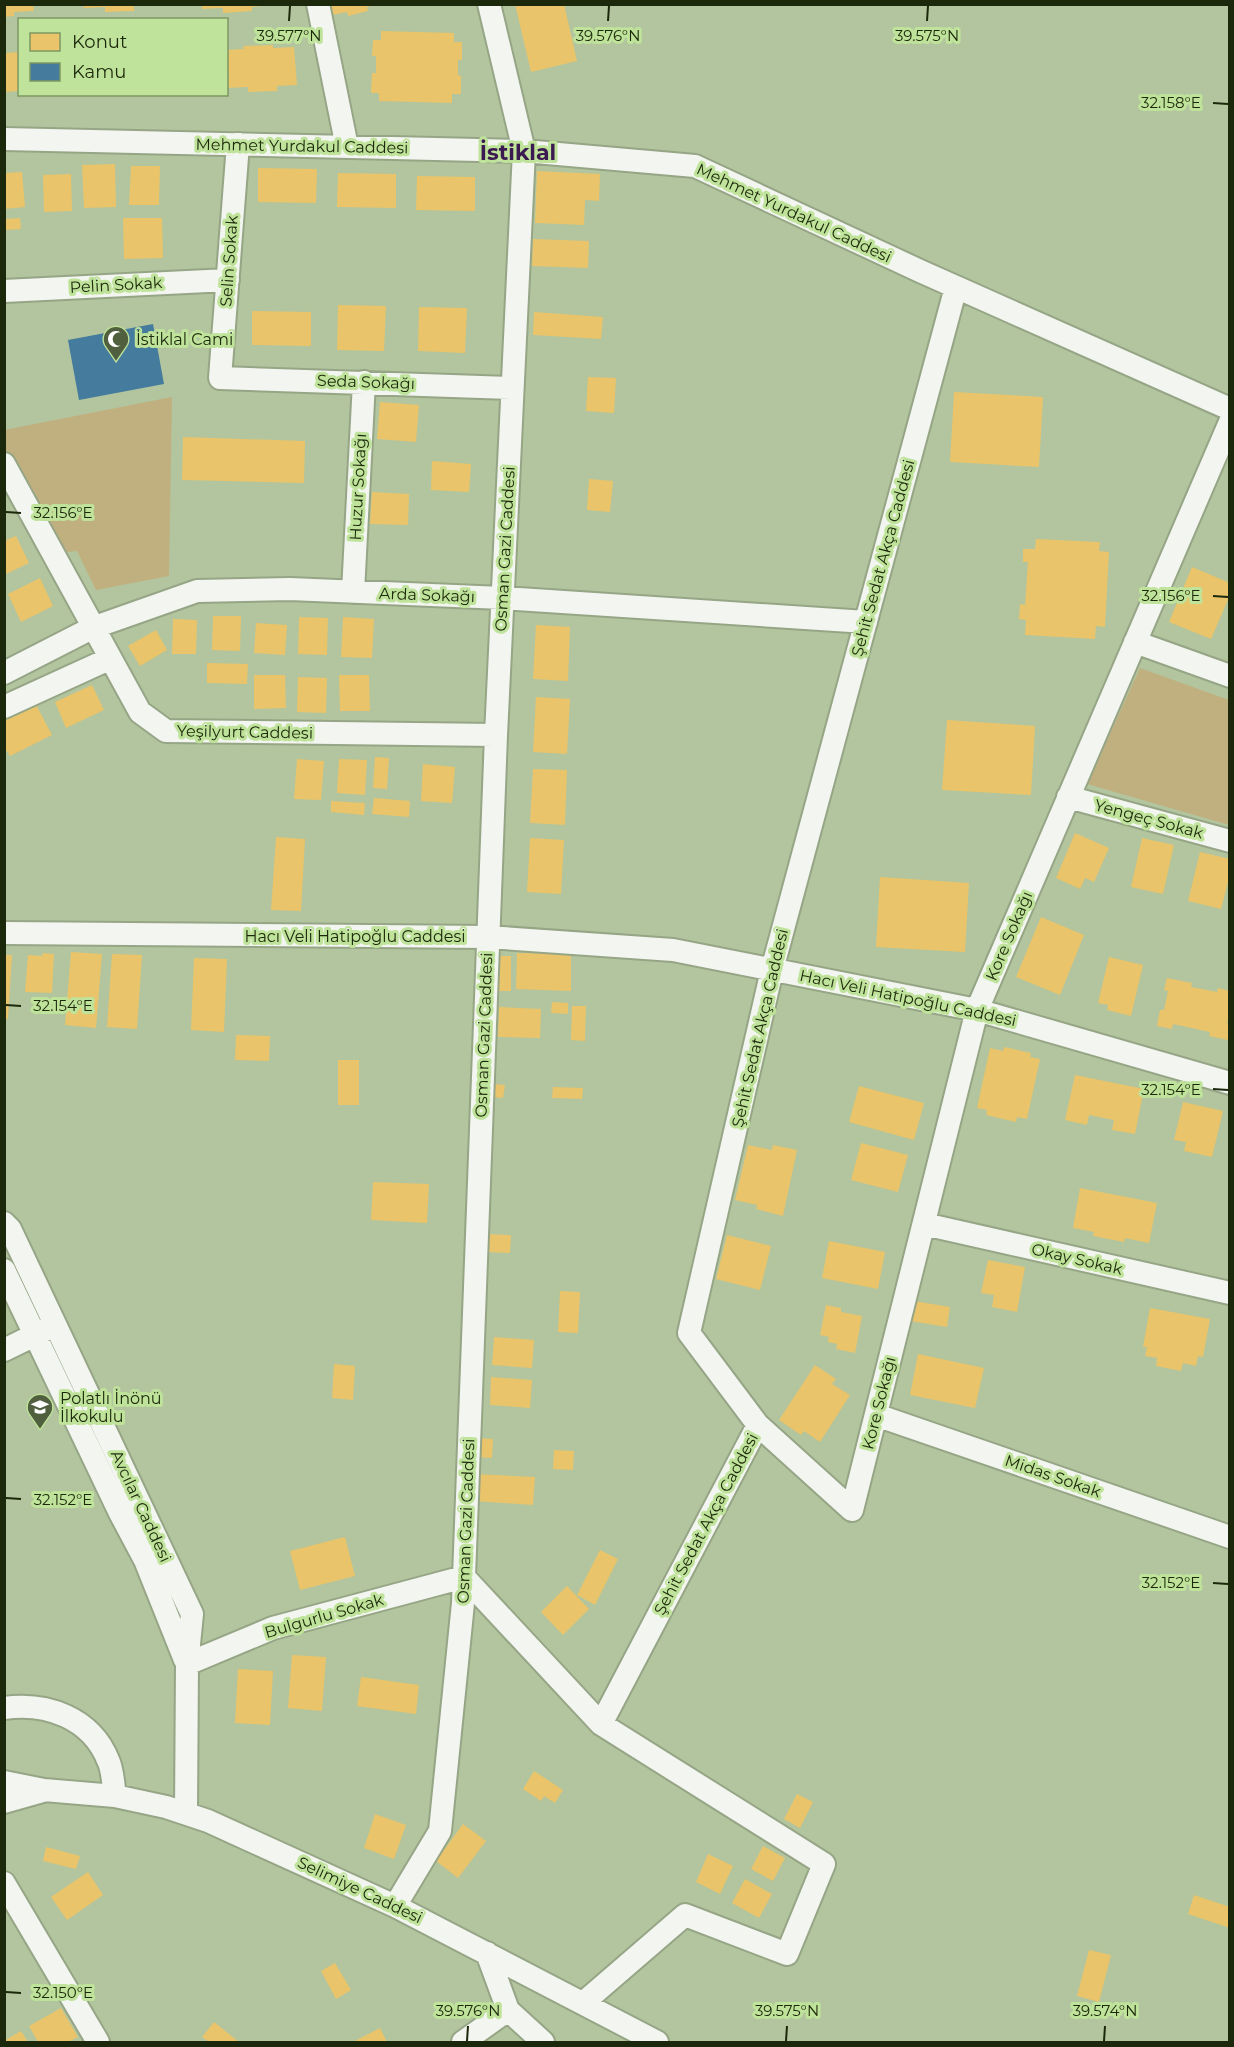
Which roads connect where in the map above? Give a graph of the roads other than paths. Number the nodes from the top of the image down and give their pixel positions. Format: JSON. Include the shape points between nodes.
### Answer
{"nodes":[{"id":1,"x":318,"y":4,"type":"edge"},
{"id":2,"x":489,"y":4,"type":"edge"},
{"id":3,"x":4,"y":139,"type":"edge"},
{"id":4,"x":238,"y":144,"type":"junction"},
{"id":5,"x":347,"y":147,"type":"junction"},
{"id":6,"x":524,"y":150,"type":"junction"},
{"id":7,"x":228,"y":280,"type":"junction"},
{"id":8,"x":956,"y":287,"type":"junction"},
{"id":9,"x":4,"y":291,"type":"edge"},
{"id":10,"x":220,"y":378,"type":"joint"},
{"id":11,"x":364,"y":382,"type":"junction"},
{"id":12,"x":512,"y":388,"type":"junction"},
{"id":13,"x":1230,"y":409,"type":"edge"},
{"id":14,"x":1230,"y":422,"type":"edge"},
{"id":15,"x":4,"y":464,"type":"edge"},
{"id":16,"x":353,"y":592,"type":"junction"},
{"id":17,"x":502,"y":598,"type":"junction"},
{"id":18,"x":866,"y":622,"type":"junction"},
{"id":19,"x":93,"y":628,"type":"junction"},
{"id":20,"x":1135,"y":642,"type":"junction"},
{"id":21,"x":110,"y":659,"type":"junction"},
{"id":22,"x":4,"y":673,"type":"edge"},
{"id":23,"x":1230,"y":676,"type":"edge"},
{"id":24,"x":4,"y":707,"type":"edge"},
{"id":25,"x":496,"y":735,"type":"junction"},
{"id":26,"x":1068,"y":797,"type":"junction"},
{"id":27,"x":1230,"y":841,"type":"edge"},
{"id":28,"x":4,"y":933,"type":"edge"},
{"id":29,"x":488,"y":937,"type":"junction"},
{"id":30,"x":772,"y":970,"type":"junction"},
{"id":31,"x":977,"y":1010,"type":"junction"},
{"id":32,"x":1230,"y":1083,"type":"edge"},
{"id":33,"x":4,"y":1223,"type":"edge"},
{"id":34,"x":924,"y":1224,"type":"junction"},
{"id":35,"x":4,"y":1270,"type":"edge"},
{"id":36,"x":1230,"y":1293,"type":"edge"},
{"id":37,"x":56,"y":1326,"type":"junction"},
{"id":38,"x":34,"y":1334,"type":"junction"},
{"id":39,"x":4,"y":1350,"type":"edge"},
{"id":40,"x":876,"y":1415,"type":"junction"},
{"id":41,"x":758,"y":1425,"type":"junction"},
{"id":42,"x":1230,"y":1537,"type":"edge"},
{"id":43,"x":464,"y":1577,"type":"junction"},
{"id":44,"x":187,"y":1664,"type":"junction"},
{"id":45,"x":4,"y":1708,"type":"edge"},
{"id":46,"x":601,"y":1725,"type":"junction"},
{"id":47,"x":4,"y":1782,"type":"edge"},
{"id":48,"x":44,"y":1790,"type":"junction"},
{"id":49,"x":115,"y":1796,"type":"junction"},
{"id":50,"x":4,"y":1802,"type":"edge"},
{"id":51,"x":186,"y":1813,"type":"junction"},
{"id":52,"x":4,"y":1883,"type":"edge"},
{"id":53,"x":395,"y":1906,"type":"junction"},
{"id":54,"x":487,"y":1953,"type":"junction"},
{"id":55,"x":583,"y":2004,"type":"junction"},
{"id":56,"x":508,"y":2010,"type":"junction"},
{"id":57,"x":98,"y":2043,"type":"edge"},
{"id":58,"x":462,"y":2043,"type":"edge"},
{"id":59,"x":543,"y":2043,"type":"edge"},
{"id":60,"x":657,"y":2043,"type":"edge"}],
"edges":[{"from":1,"to":5,"type":"street"},
{"from":2,"to":6,"type":"street","name":"Osman Gazi Caddesi"},
{"from":3,"to":4,"type":"street","name":"Mehmet Yurdakul Caddesi"},
{"from":4,"to":5,"type":"street","name":"Mehmet Yurdakul Caddesi"},
{"from":4,"to":7,"type":"street","name":"Selin Sokak"},
{"from":5,"to":6,"type":"street","name":"Mehmet Yurdakul Caddesi"},
{"from":6,"to":8,"type":"street","name":"Mehmet Yurdakul Caddesi","via":[[695,166]]},
{"from":6,"to":12,"type":"street","name":"Osman Gazi Caddesi"},
{"from":7,"to":9,"type":"street","name":"Pelin Sokak"},
{"from":7,"to":10,"type":"street","name":"Selin Sokak"},
{"from":8,"to":13,"type":"street","name":"Mehmet Yurdakul Caddesi"},
{"from":8,"to":18,"type":"street","name":"Şehit Sedat Akça Caddesi"},
{"from":10,"to":11,"type":"street","name":"Seda Sokağı"},
{"from":11,"to":12,"type":"street","name":"Seda Sokağı"},
{"from":11,"to":16,"type":"street","name":"Huzur Sokağı"},
{"from":12,"to":17,"type":"street","name":"Osman Gazi Caddesi"},
{"from":14,"to":20,"type":"street","name":"Kore Sokağı"},
{"from":15,"to":19,"type":"street","name":"Yeşilyurt Caddesi"},
{"from":16,"to":17,"type":"street","name":"Arda Sokağı"},
{"from":16,"to":19,"type":"street","name":"Arda Sokağı","via":[[197,591]]},
{"from":17,"to":18,"type":"street","name":"Arda Sokağı"},
{"from":17,"to":25,"type":"street","name":"Osman Gazi Caddesi"},
{"from":18,"to":30,"type":"street","name":"Şehit Sedat Akça Caddesi"},
{"from":19,"to":21,"type":"street","name":"Yeşilyurt Caddesi"},
{"from":19,"to":22,"type":"street","name":"Arda Sokağı"},
{"from":20,"to":23,"type":"street"},
{"from":20,"to":26,"type":"street","name":"Kore Sokağı"},
{"from":21,"to":24,"type":"street"},
{"from":21,"to":25,"type":"street","name":"Yeşilyurt Caddesi","via":[[140,712],[166,731]]},
{"from":25,"to":29,"type":"street","name":"Osman Gazi Caddesi"},
{"from":26,"to":27,"type":"street","name":"Yengeç Sokak"},
{"from":26,"to":31,"type":"street","name":"Kore Sokağı"},
{"from":28,"to":29,"type":"street","name":"Hacı Veli Hatipoğlu Caddesi"},
{"from":29,"to":30,"type":"street","name":"Hacı Veli Hatipoğlu Caddesi","via":[[673,950]]},
{"from":29,"to":43,"type":"street","name":"Osman Gazi Caddesi"},
{"from":30,"to":31,"type":"street","name":"Hacı Veli Hatipoğlu Caddesi"},
{"from":30,"to":41,"type":"street","name":"Şehit Sedat Akça Caddesi","via":[[689,1333]]},
{"from":31,"to":32,"type":"street","name":"Hacı Veli Hatipoğlu Caddesi"},
{"from":31,"to":34,"type":"street","name":"Kore Sokağı"},
{"from":33,"to":37,"type":"street","name":"Avcılar Caddesi"},
{"from":34,"to":36,"type":"street","name":"Okay Sokak"},
{"from":34,"to":40,"type":"street","name":"Kore Sokağı"},
{"from":35,"to":38,"type":"street","name":"Avcılar Caddesi"},
{"from":37,"to":38,"type":"street"},
{"from":37,"to":44,"type":"street","name":"Avcılar Caddesi","via":[[192,1614]]},
{"from":38,"to":39,"type":"street"},
{"from":38,"to":44,"type":"street","name":"Avcılar Caddesi","via":[[145,1560]]},
{"from":40,"to":41,"type":"street","name":"Kore Sokağı","via":[[852,1510]]},
{"from":40,"to":42,"type":"street","name":"Midas Sokak"},
{"from":41,"to":46,"type":"street","name":"Şehit Sedat Akça Caddesi"},
{"from":43,"to":44,"type":"street","name":"Bulgurlu Sokak","via":[[273,1628]]},
{"from":43,"to":46,"type":"street"},
{"from":43,"to":53,"type":"street","name":"Osman Gazi Caddesi","via":[[440,1831]]},
{"from":44,"to":51,"type":"street","name":"Avcılar Caddesi"},
{"from":45,"to":49,"type":"street","via":[[50,1710],[82,1725],[110,1762]]},
{"from":46,"to":55,"type":"street","via":[[824,1864],[786,1954],[685,1915]]},
{"from":47,"to":48,"type":"street","name":"Selimiye Caddesi"},
{"from":48,"to":49,"type":"street","name":"Selimiye Caddesi"},
{"from":48,"to":50,"type":"street","name":"Selimiye Caddesi"},
{"from":49,"to":51,"type":"street","name":"Selimiye Caddesi"},
{"from":51,"to":53,"type":"street","name":"Selimiye Caddesi"},
{"from":52,"to":57,"type":"street"},
{"from":53,"to":54,"type":"street","name":"Selimiye Caddesi"},
{"from":54,"to":55,"type":"street","name":"Selimiye Caddesi"},
{"from":54,"to":56,"type":"street"},
{"from":55,"to":60,"type":"street","name":"Selimiye Caddesi"},
{"from":56,"to":58,"type":"street"},
{"from":56,"to":59,"type":"street"}]}
